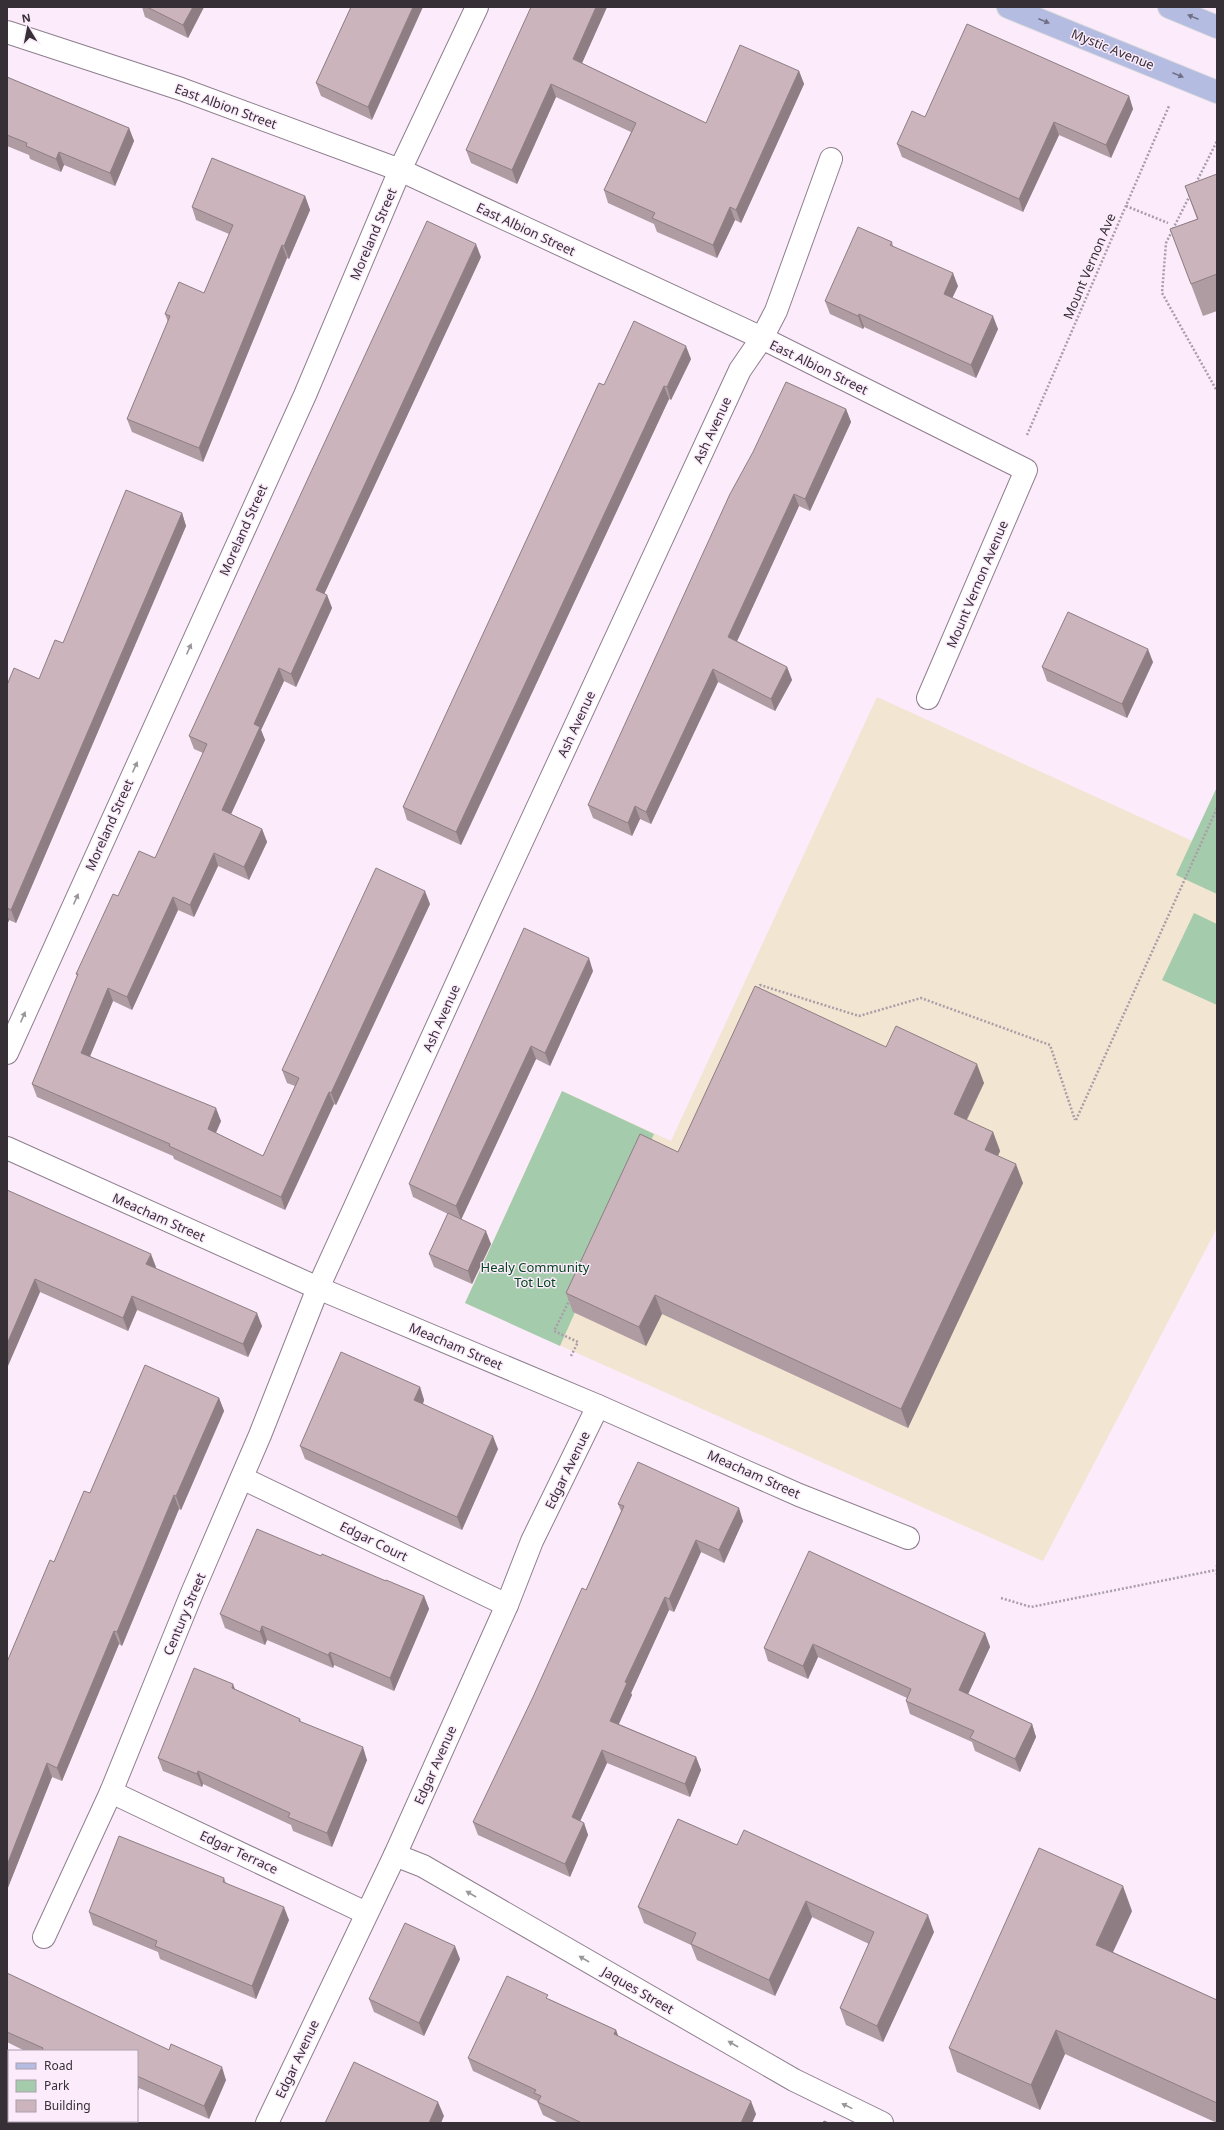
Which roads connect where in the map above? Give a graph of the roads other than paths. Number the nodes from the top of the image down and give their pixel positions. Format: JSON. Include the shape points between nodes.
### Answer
{"nodes":[{"id":1,"x":476,"y":7,"type":"edge"},
{"id":2,"x":1008,"y":7,"type":"edge"},
{"id":3,"x":1169,"y":7,"type":"edge"},
{"id":4,"x":1217,"y":27,"type":"edge"},
{"id":5,"x":7,"y":32,"type":"edge"},
{"id":6,"x":1217,"y":92,"type":"edge"},
{"id":7,"x":831,"y":159,"type":"dead end"},
{"id":8,"x":400,"y":170,"type":"junction"},
{"id":9,"x":762,"y":338,"type":"junction"},
{"id":10,"x":1020,"y":467,"type":"joint"},
{"id":11,"x":928,"y":698,"type":"dead end"},
{"id":12,"x":7,"y":1053,"type":"edge"},
{"id":13,"x":7,"y":1148,"type":"edge"},
{"id":14,"x":318,"y":1288,"type":"junction"},
{"id":15,"x":598,"y":1406,"type":"junction"},
{"id":16,"x":242,"y":1478,"type":"junction"},
{"id":17,"x":908,"y":1538,"type":"dead end"},
{"id":18,"x":507,"y":1605,"type":"junction"},
{"id":19,"x":111,"y":1792,"type":"junction"},
{"id":20,"x":395,"y":1855,"type":"junction"},
{"id":21,"x":366,"y":1912,"type":"junction"},
{"id":22,"x":44,"y":1937,"type":"dead end"},
{"id":23,"x":267,"y":2123,"type":"edge"},
{"id":24,"x":882,"y":2123,"type":"edge"}],
"edges":[{"from":1,"to":8,"type":"street","name":"Moreland Street"},
{"from":2,"to":6,"type":"main road","name":"Mystic Avenue","one_way":true},
{"from":4,"to":3,"type":"main road","one_way":true},
{"from":5,"to":8,"type":"street","name":"East Albion Street","via":[[181,90]]},
{"from":7,"to":9,"type":"street","name":"Ash Avenue","via":[[776,311]]},
{"from":8,"to":9,"type":"street","name":"East Albion Street"},
{"from":12,"to":8,"type":"street","name":"Moreland Street","one_way":true,"via":[[302,402]]},
{"from":9,"to":10,"type":"street","name":"East Albion Street"},
{"from":9,"to":14,"type":"street","name":"Ash Avenue","via":[[737,377],[494,900]]},
{"from":10,"to":11,"type":"street","name":"Mount Vernon Avenue"},
{"from":13,"to":14,"type":"street","name":"Meacham Street"},
{"from":14,"to":15,"type":"street","name":"Meacham Street"},
{"from":14,"to":16,"type":"street","name":"Century Street"},
{"from":15,"to":17,"type":"street","name":"Meacham Street","via":[[799,1495]]},
{"from":15,"to":18,"type":"street","name":"Edgar Avenue","via":[[532,1541]]},
{"from":16,"to":18,"type":"street","name":"Edgar Court"},
{"from":16,"to":19,"type":"street","name":"Century Street"},
{"from":18,"to":20,"type":"street","name":"Edgar Avenue"},
{"from":19,"to":21,"type":"street","name":"Edgar Terrace"},
{"from":19,"to":22,"type":"street","name":"Century Street"},
{"from":20,"to":21,"type":"street","name":"Edgar Avenue"},
{"from":24,"to":20,"type":"street","name":"Jaques Street","one_way":true,"via":[[794,2080],[423,1866]]},
{"from":21,"to":23,"type":"street","name":"Edgar Avenue"}]}
